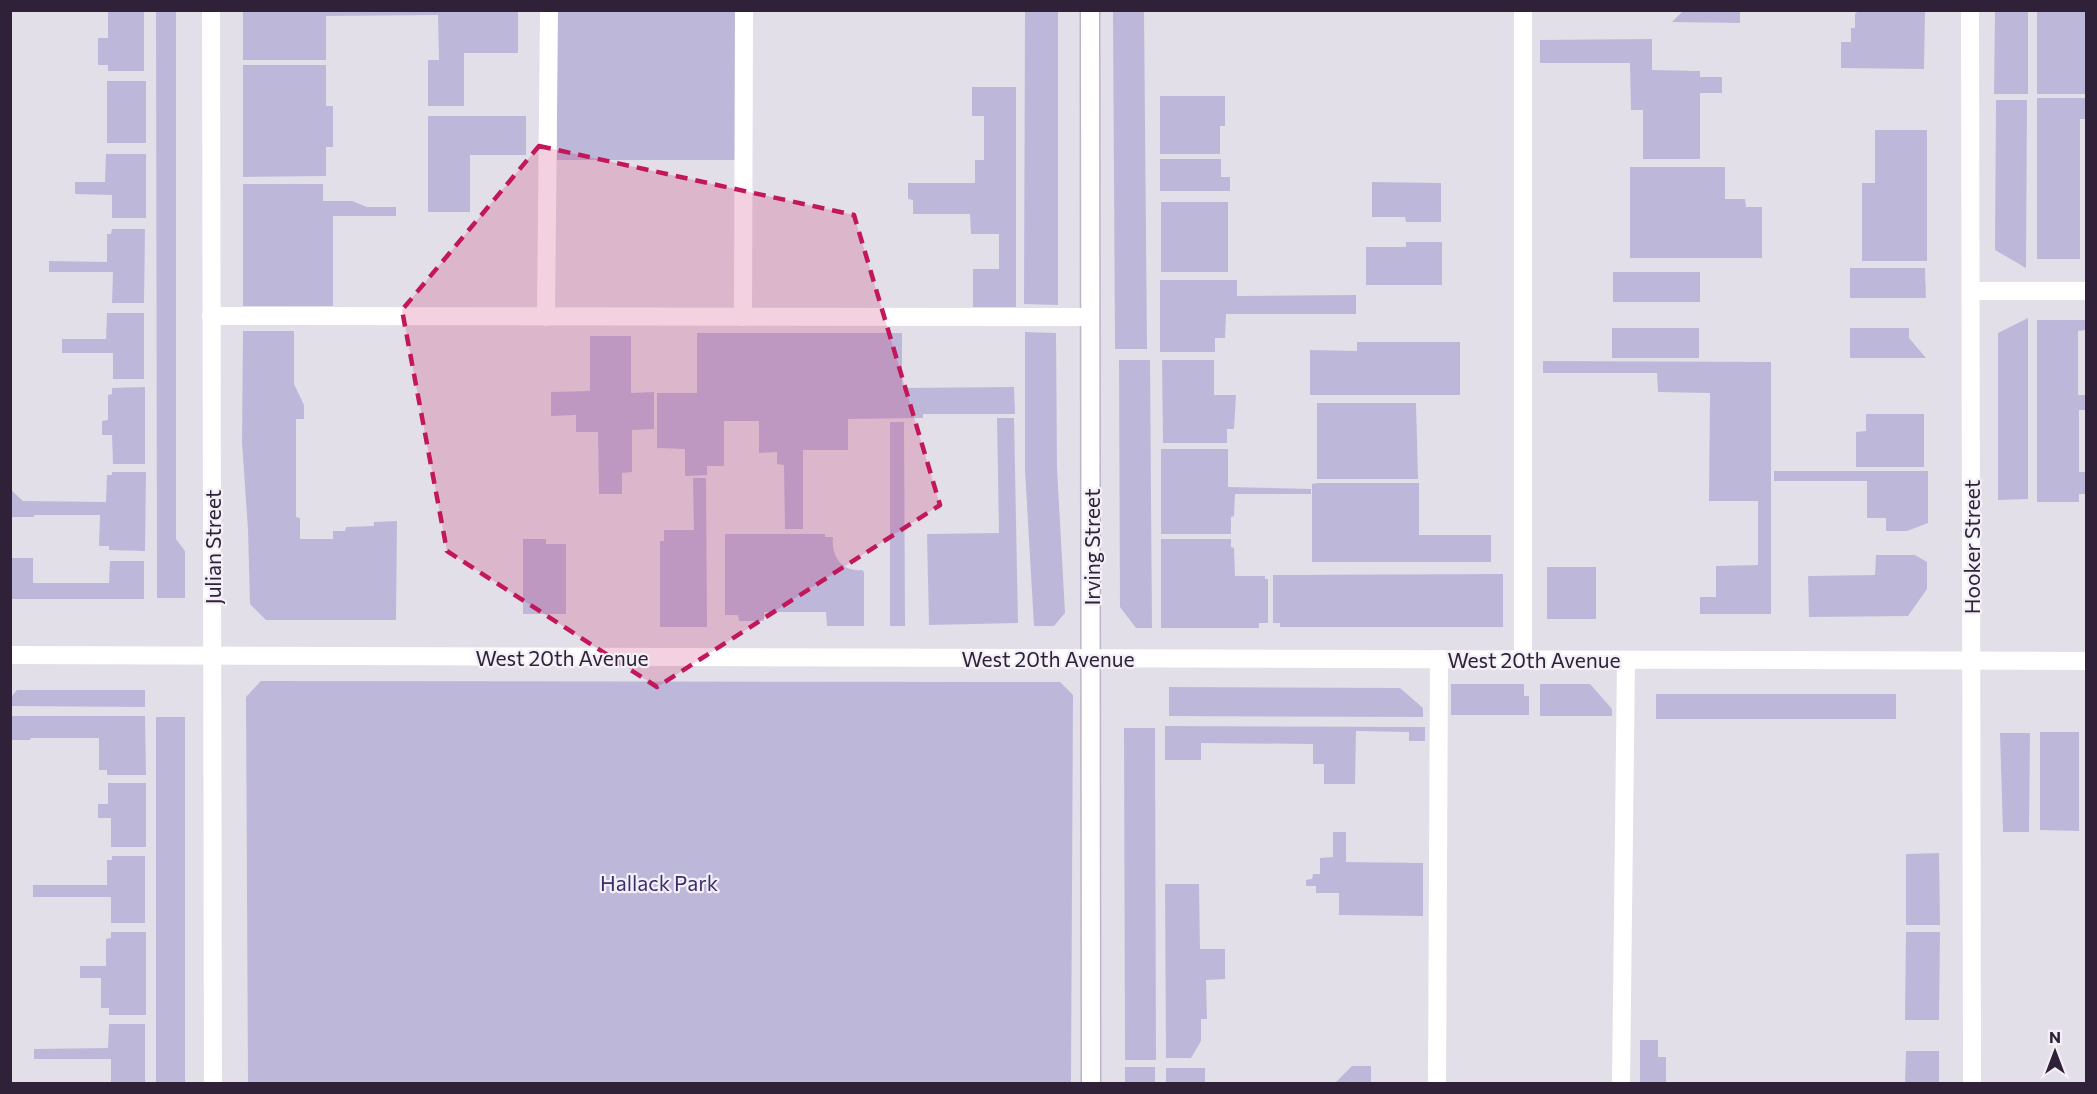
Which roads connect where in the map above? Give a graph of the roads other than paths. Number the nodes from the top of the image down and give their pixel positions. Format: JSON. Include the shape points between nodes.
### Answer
{"nodes":[{"id":1,"x":211,"y":10,"type":"edge"},
{"id":2,"x":549,"y":10,"type":"edge"},
{"id":3,"x":744,"y":10,"type":"edge"},
{"id":4,"x":1090,"y":10,"type":"edge"},
{"id":5,"x":1523,"y":10,"type":"edge"},
{"id":6,"x":1970,"y":10,"type":"edge"},
{"id":7,"x":1971,"y":291,"type":"junction"},
{"id":8,"x":2086,"y":291,"type":"edge"},
{"id":9,"x":211,"y":316,"type":"junction"},
{"id":10,"x":546,"y":317,"type":"junction"},
{"id":11,"x":742,"y":317,"type":"junction"},
{"id":12,"x":1090,"y":317,"type":"junction"},
{"id":13,"x":10,"y":656,"type":"edge"},
{"id":14,"x":212,"y":657,"type":"junction"},
{"id":15,"x":1091,"y":658,"type":"junction"},
{"id":16,"x":1439,"y":659,"type":"junction"},
{"id":17,"x":1523,"y":660,"type":"junction"},
{"id":18,"x":1626,"y":660,"type":"junction"},
{"id":19,"x":1971,"y":660,"type":"junction"},
{"id":20,"x":2086,"y":660,"type":"edge"},
{"id":21,"x":213,"y":1083,"type":"edge"},
{"id":22,"x":1091,"y":1083,"type":"edge"},
{"id":23,"x":1437,"y":1083,"type":"edge"},
{"id":24,"x":1621,"y":1083,"type":"edge"},
{"id":25,"x":1972,"y":1083,"type":"edge"}],
"edges":[{"from":1,"to":9,"type":"street","name":"Julian Street"},
{"from":2,"to":10,"type":"street"},
{"from":3,"to":11,"type":"street"},
{"from":4,"to":12,"type":"street","name":"Irving Street"},
{"from":5,"to":17,"type":"street"},
{"from":6,"to":7,"type":"street","name":"Hooker Street"},
{"from":7,"to":8,"type":"street"},
{"from":7,"to":19,"type":"street","name":"Hooker Street"},
{"from":9,"to":10,"type":"street"},
{"from":9,"to":14,"type":"street","name":"Julian Street"},
{"from":10,"to":11,"type":"street"},
{"from":11,"to":12,"type":"street"},
{"from":12,"to":15,"type":"street","name":"Irving Street"},
{"from":13,"to":14,"type":"street","name":"West 20th Avenue"},
{"from":14,"to":15,"type":"street","name":"West 20th Avenue"},
{"from":14,"to":21,"type":"street","name":"Julian Street"},
{"from":15,"to":16,"type":"street","name":"West 20th Avenue"},
{"from":15,"to":22,"type":"street","name":"Irving Street"},
{"from":16,"to":17,"type":"street","name":"West 20th Avenue"},
{"from":16,"to":23,"type":"street"},
{"from":17,"to":18,"type":"street","name":"West 20th Avenue"},
{"from":18,"to":19,"type":"street","name":"West 20th Avenue"},
{"from":18,"to":24,"type":"street"},
{"from":19,"to":20,"type":"street","name":"West 20th Avenue"},
{"from":19,"to":25,"type":"street","name":"Hooker Street"}]}
